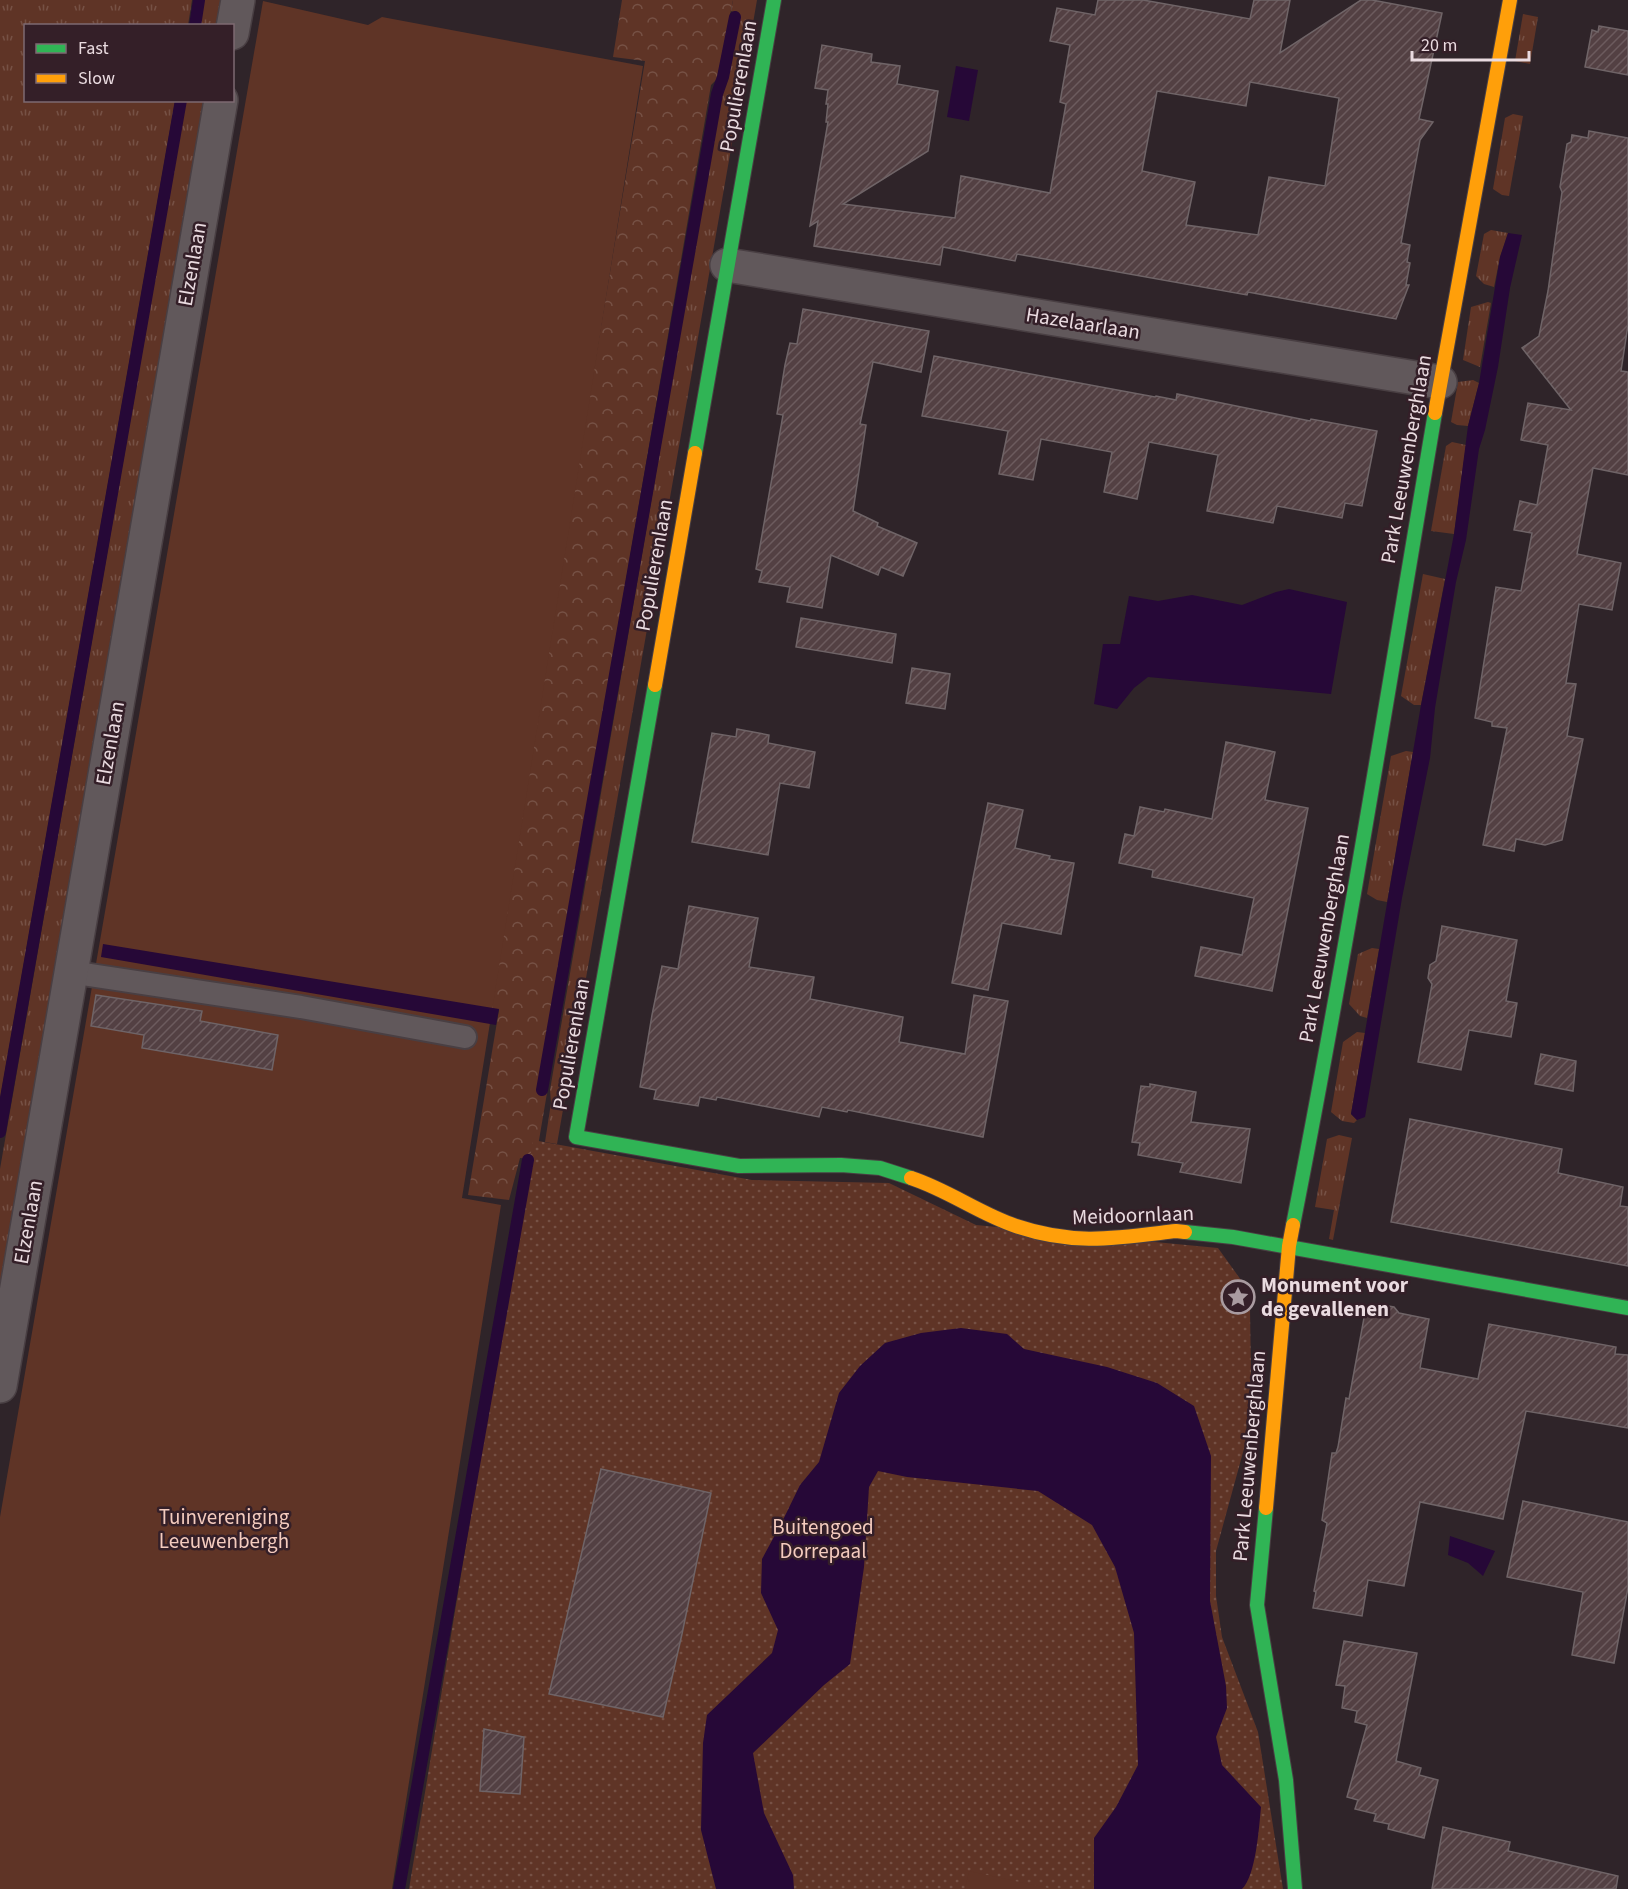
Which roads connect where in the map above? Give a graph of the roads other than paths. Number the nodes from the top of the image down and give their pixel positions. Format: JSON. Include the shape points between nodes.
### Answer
{"nodes":[{"id":1,"x":238,"y":0,"type":"edge"},
{"id":2,"x":774,"y":0,"type":"edge"},
{"id":3,"x":1510,"y":0,"type":"edge"},
{"id":4,"x":234,"y":24,"type":"edge"},
{"id":5,"x":221,"y":102,"type":"edge"},
{"id":6,"x":727,"y":265,"type":"junction"},
{"id":7,"x":1440,"y":382,"type":"junction"},
{"id":8,"x":70,"y":972,"type":"junction"},
{"id":9,"x":465,"y":1037,"type":"dead end"},
{"id":10,"x":576,"y":1137,"type":"joint"},
{"id":11,"x":1289,"y":1246,"type":"junction"},
{"id":12,"x":1628,"y":1308,"type":"edge"},
{"id":13,"x":0,"y":1386,"type":"edge"},
{"id":14,"x":1295,"y":1889,"type":"edge"}],
"edges":[{"from":1,"to":4,"type":"street"},
{"from":2,"to":6,"type":"street","name":"Populierenlaan"},
{"from":3,"to":7,"type":"street","name":"Park Leeuwenberghlaan"},
{"from":5,"to":8,"type":"street","name":"Elzenlaan"},
{"from":6,"to":7,"type":"street","name":"Hazelaarlaan"},
{"from":6,"to":10,"type":"street","name":"Populierenlaan"},
{"from":7,"to":11,"type":"street","name":"Park Leeuwenberghlaan","via":[[1384,720]]},
{"from":8,"to":9,"type":"lane"},
{"from":8,"to":13,"type":"street","name":"Elzenlaan"},
{"from":10,"to":11,"type":"street","name":"Meidoornlaan","via":[[739,1166],[880,1168],[915,1179],[1015,1226],[1063,1238],[1110,1239],[1176,1231]]},
{"from":11,"to":12,"type":"street","name":"Meidoornlaan"},
{"from":11,"to":14,"type":"street","name":"Park Leeuwenberghlaan","via":[[1257,1605],[1286,1780]]}]}
